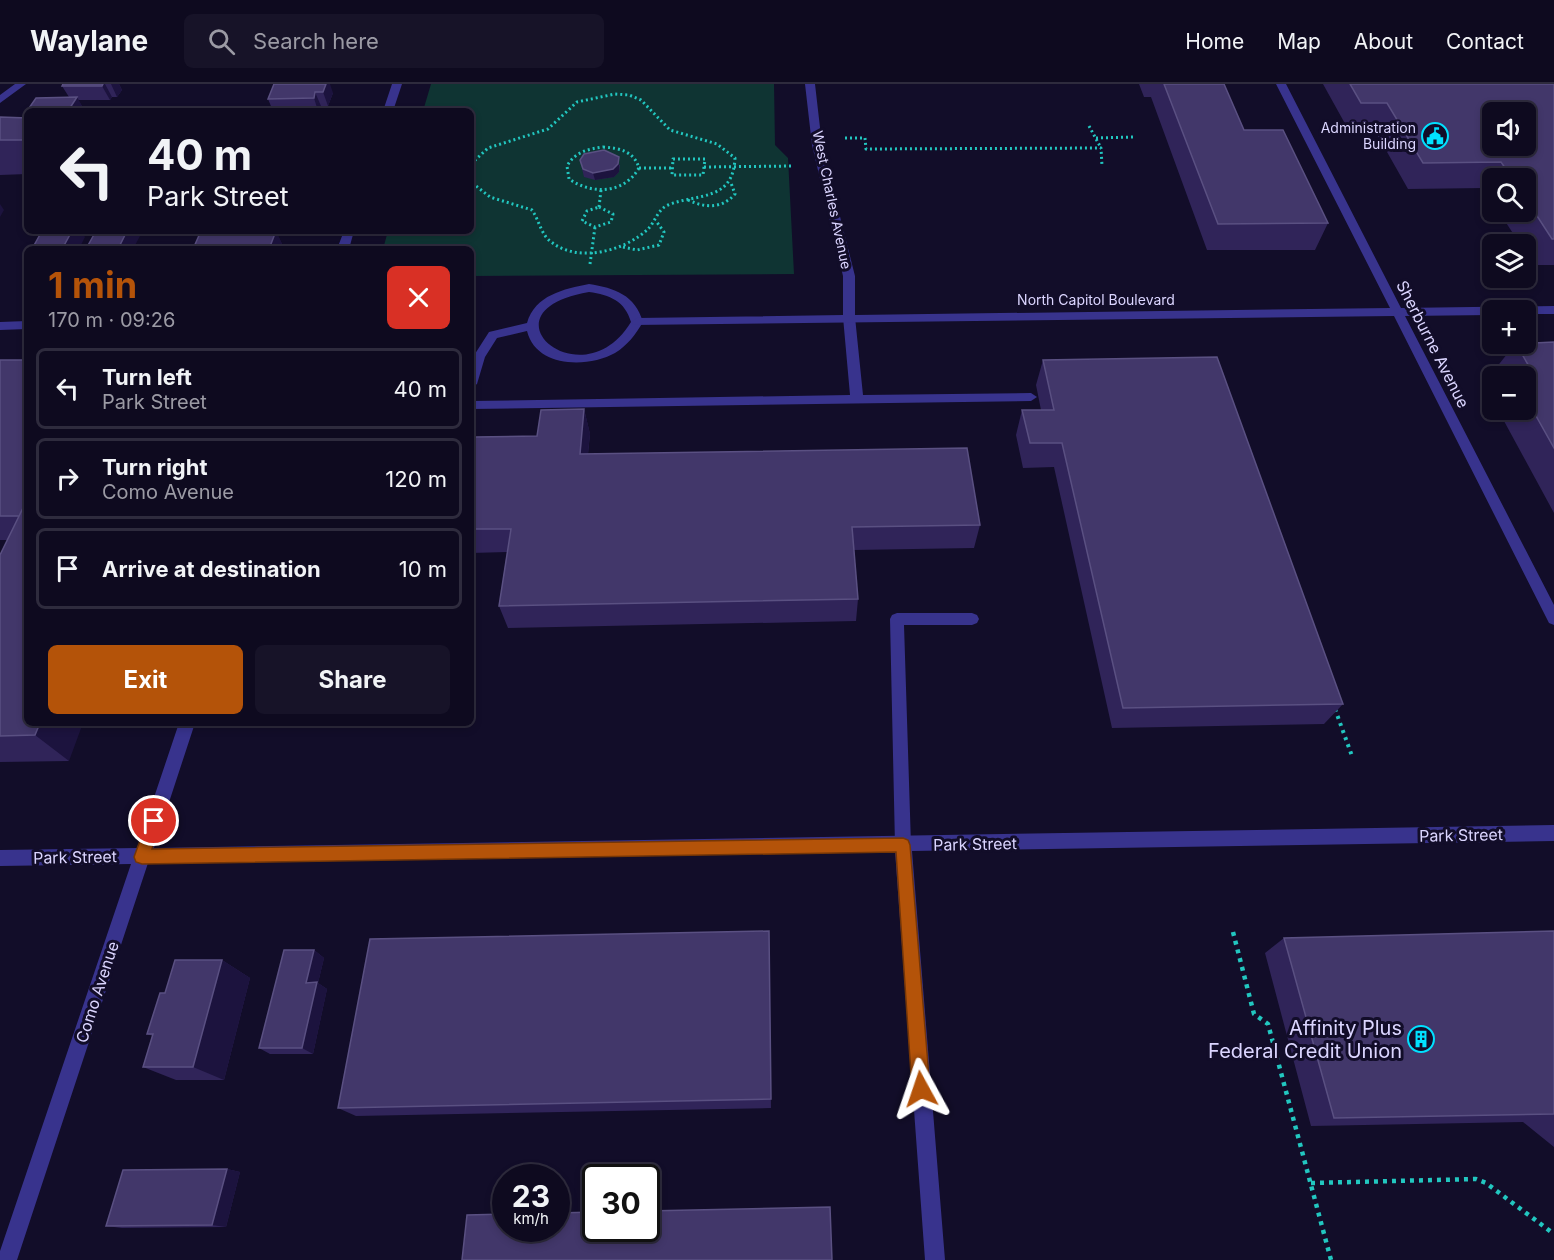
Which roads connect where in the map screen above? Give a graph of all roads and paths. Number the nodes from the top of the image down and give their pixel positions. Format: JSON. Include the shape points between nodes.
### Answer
{"nodes":[{"id":1,"x":21,"y":84,"type":"edge"},
{"id":2,"x":397,"y":84,"type":"edge"},
{"id":3,"x":810,"y":84,"type":"edge"},
{"id":4,"x":1281,"y":84,"type":"edge"},
{"id":5,"x":0,"y":100,"type":"edge"},
{"id":6,"x":389,"y":108,"type":"edge"},
{"id":7,"x":1089,"y":126,"type":"dead end"},
{"id":8,"x":1135,"y":137,"type":"dead end"},
{"id":9,"x":845,"y":138,"type":"dead end"},
{"id":10,"x":1096,"y":138,"type":"junction"},
{"id":11,"x":1101,"y":148,"type":"junction"},
{"id":12,"x":474,"y":161,"type":"edge"},
{"id":13,"x":704,"y":166,"type":"junction"},
{"id":14,"x":736,"y":166,"type":"junction"},
{"id":15,"x":794,"y":166,"type":"dead end"},
{"id":16,"x":1102,"y":166,"type":"dead end"},
{"id":17,"x":639,"y":168,"type":"junction"},
{"id":18,"x":673,"y":168,"type":"junction"},
{"id":19,"x":731,"y":183,"type":"junction"},
{"id":20,"x":474,"y":186,"type":"edge"},
{"id":21,"x":601,"y":190,"type":"junction"},
{"id":22,"x":687,"y":199,"type":"junction"},
{"id":23,"x":599,"y":207,"type":"junction"},
{"id":24,"x":656,"y":220,"type":"junction"},
{"id":25,"x":595,"y":227,"type":"junction"},
{"id":26,"x":623,"y":247,"type":"junction"},
{"id":27,"x":592,"y":250,"type":"junction"},
{"id":28,"x":590,"y":264,"type":"dead end"},
{"id":29,"x":1554,"y":310,"type":"edge"},
{"id":30,"x":1398,"y":312,"type":"junction"},
{"id":31,"x":849,"y":317,"type":"junction"},
{"id":32,"x":637,"y":322,"type":"junction"},
{"id":33,"x":0,"y":326,"type":"edge"},
{"id":34,"x":24,"y":326,"type":"edge"},
{"id":35,"x":532,"y":326,"type":"junction"},
{"id":36,"x":474,"y":374,"type":"edge"},
{"id":37,"x":1031,"y":397,"type":"dead end"},
{"id":38,"x":857,"y":399,"type":"junction"},
{"id":39,"x":474,"y":405,"type":"edge"},
{"id":40,"x":972,"y":619,"type":"dead end"},
{"id":41,"x":1554,"y":619,"type":"edge"},
{"id":42,"x":1335,"y":706,"type":"edge"},
{"id":43,"x":185,"y":726,"type":"edge"},
{"id":44,"x":1352,"y":756,"type":"dead end"},
{"id":45,"x":1554,"y":833,"type":"edge"},
{"id":46,"x":903,"y":845,"type":"junction"},
{"id":47,"x":142,"y":857,"type":"junction"},
{"id":48,"x":0,"y":858,"type":"edge"},
{"id":49,"x":1233,"y":932,"type":"dead end"},
{"id":50,"x":1311,"y":1183,"type":"junction"},
{"id":51,"x":1554,"y":1234,"type":"edge"},
{"id":52,"x":7,"y":1260,"type":"edge"},
{"id":53,"x":935,"y":1260,"type":"edge"},
{"id":54,"x":1331,"y":1260,"type":"edge"}],
"edges":[{"from":1,"to":5,"type":"street"},
{"from":2,"to":6,"type":"street"},
{"from":3,"to":31,"type":"street","name":"West Charles Avenue","via":[[818,145],[849,276]]},
{"from":4,"to":30,"type":"street","name":"Sherburne Avenue"},
{"from":7,"to":10,"type":"path"},
{"from":8,"to":10,"type":"path"},
{"from":9,"to":11,"type":"path","via":[[865,138],[866,149]]},
{"from":10,"to":11,"type":"path"},
{"from":11,"to":16,"type":"path"},
{"from":12,"to":14,"type":"path","via":[[488,148],[548,129],[577,102],[629,94],[649,106],[670,130],[721,146],[735,158]]},
{"from":13,"to":14,"type":"path"},
{"from":13,"to":18,"type":"path","via":[[703,175],[672,175]]},
{"from":13,"to":18,"type":"path","via":[[705,159],[673,159]]},
{"from":14,"to":15,"type":"path"},
{"from":14,"to":19,"type":"path"},
{"from":17,"to":18,"type":"path"},
{"from":17,"to":21,"type":"path","via":[[635,177],[624,184]]},
{"from":17,"to":21,"type":"path","via":[[633,155],[616,148],[587,150],[569,161],[569,179],[584,188]]},
{"from":19,"to":22,"type":"path"},
{"from":19,"to":22,"type":"path","via":[[735,194],[724,204],[702,205]]},
{"from":20,"to":27,"type":"path","via":[[478,192],[532,210],[548,239],[558,248]]},
{"from":21,"to":23,"type":"path"},
{"from":22,"to":24,"type":"path","via":[[661,208]]},
{"from":23,"to":25,"type":"path","via":[[582,217],[586,225]]},
{"from":23,"to":25,"type":"path","via":[[610,210],[613,218],[608,224]]},
{"from":24,"to":26,"type":"path"},
{"from":24,"to":26,"type":"path","via":[[664,232],[659,245],[638,250]]},
{"from":25,"to":27,"type":"path"},
{"from":26,"to":27,"type":"path"},
{"from":27,"to":28,"type":"path"},
{"from":29,"to":30,"type":"street","name":"North Capitol Boulevard"},
{"from":30,"to":31,"type":"street","name":"North Capitol Boulevard"},
{"from":30,"to":41,"type":"street","name":"Sherburne Avenue"},
{"from":31,"to":32,"type":"street","name":"North Capitol Boulevard"},
{"from":31,"to":38,"type":"street","name":"West Charles Avenue"},
{"from":32,"to":35,"type":"street","via":[[631,336],[620,346],[588,357],[555,354],[542,347]]},
{"from":32,"to":35,"type":"street","via":[[630,303],[619,295],[589,288],[564,293],[544,304],[535,314]]},
{"from":33,"to":34,"type":"street"},
{"from":35,"to":36,"type":"street","via":[[493,335]]},
{"from":37,"to":38,"type":"street"},
{"from":38,"to":39,"type":"street"},
{"from":40,"to":46,"type":"street","via":[[897,619]]},
{"from":42,"to":44,"type":"path"},
{"from":43,"to":47,"type":"street","name":"Como Avenue"},
{"from":45,"to":46,"type":"street","name":"Park Street"},
{"from":46,"to":47,"type":"street","name":"Park Street"},
{"from":46,"to":53,"type":"street"},
{"from":47,"to":48,"type":"street","name":"Park Street"},
{"from":47,"to":52,"type":"street","name":"Como Avenue"},
{"from":49,"to":50,"type":"path","via":[[1254,1014],[1268,1024]]},
{"from":50,"to":51,"type":"path","via":[[1476,1179]]},
{"from":50,"to":54,"type":"path"}]}
